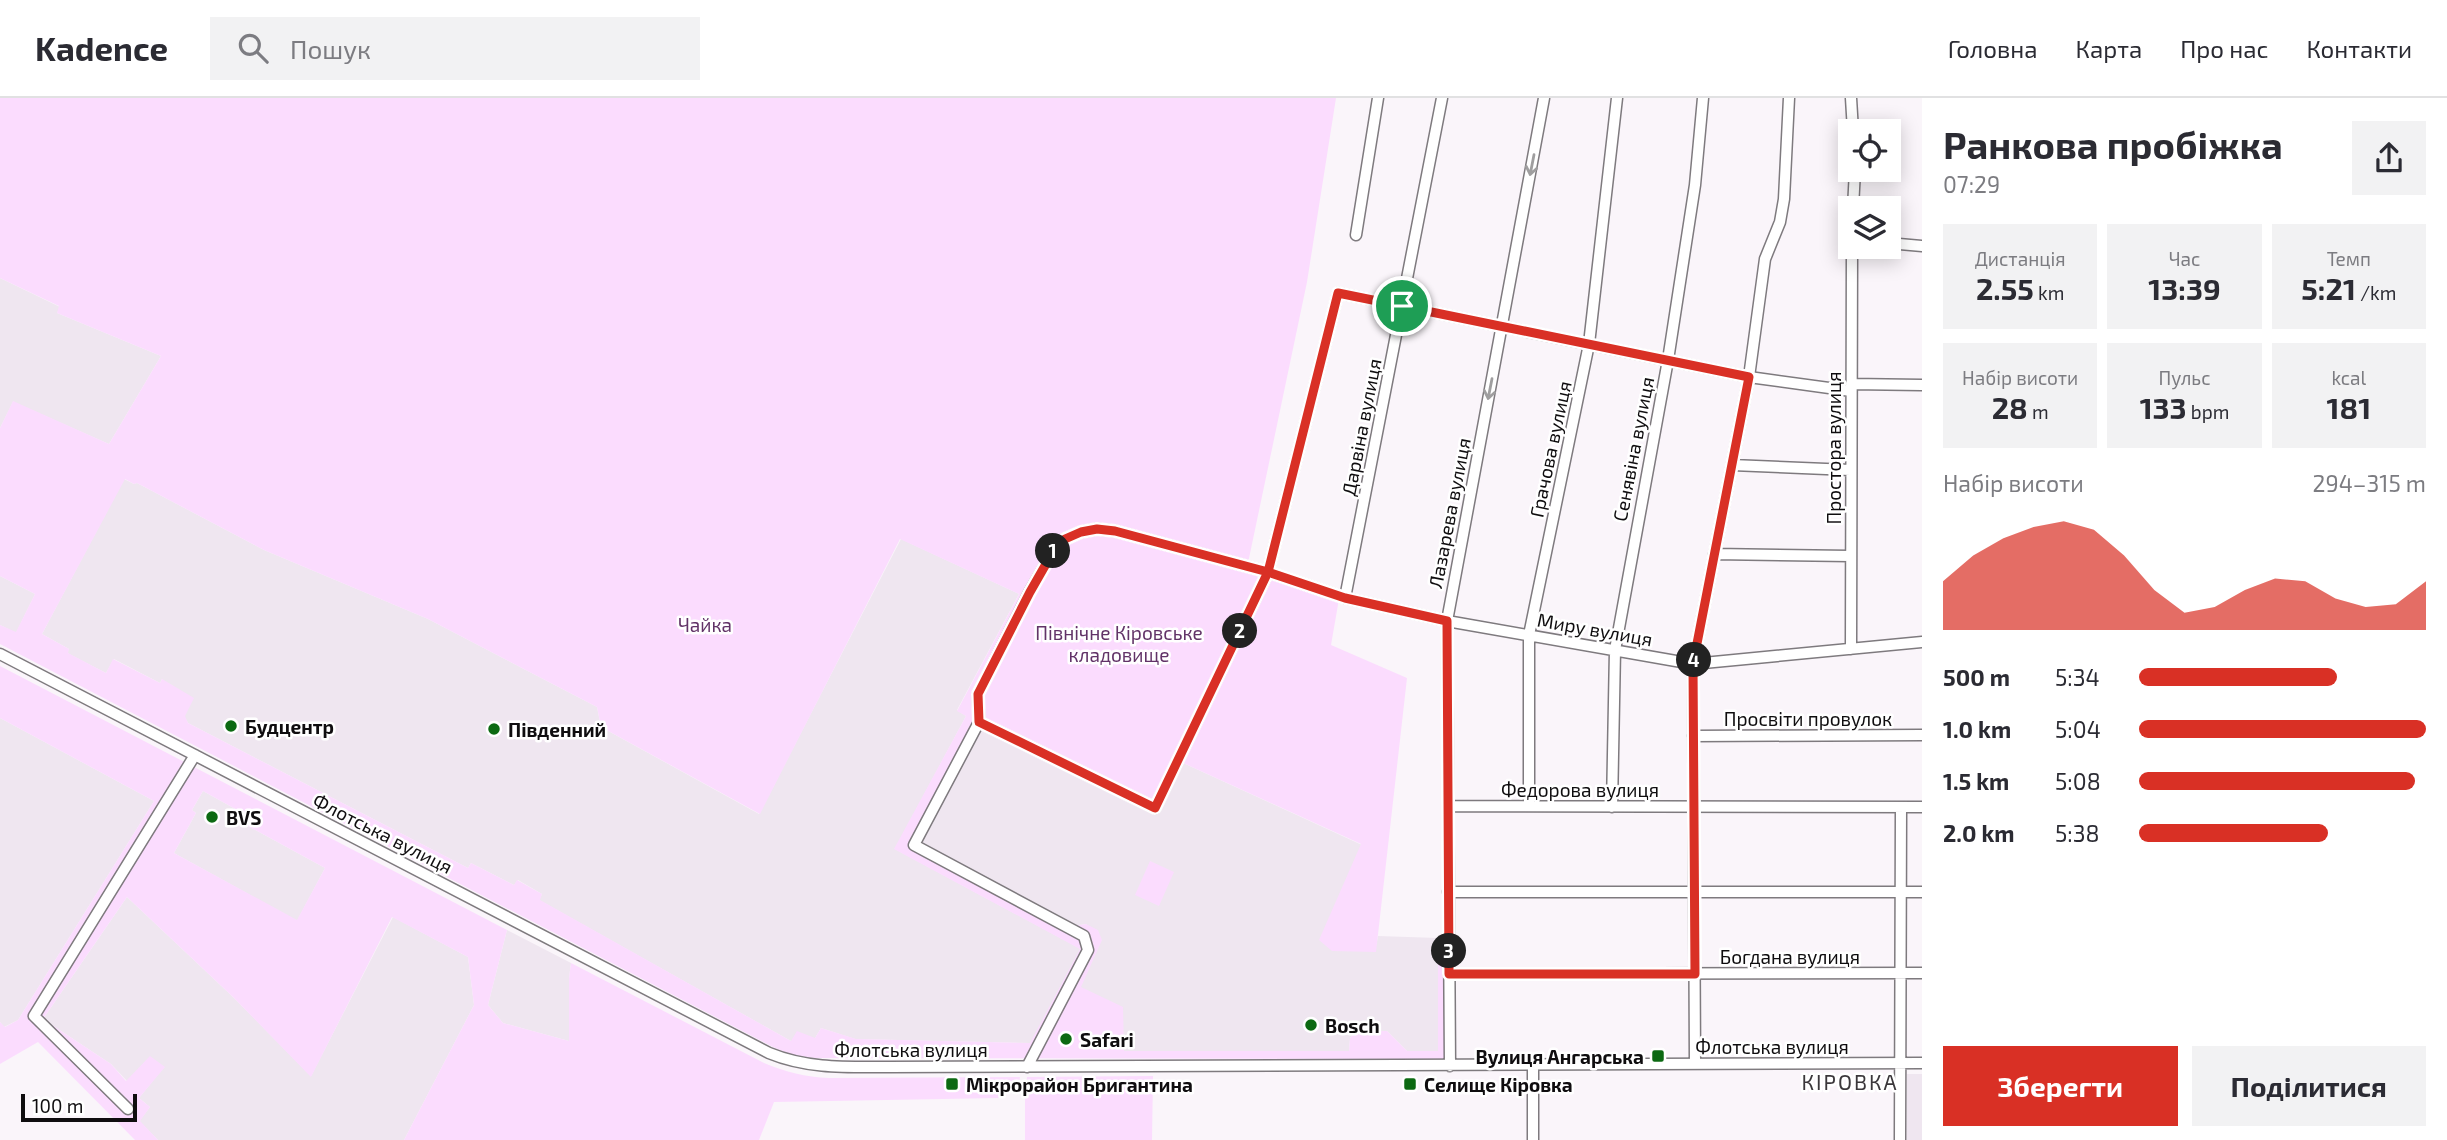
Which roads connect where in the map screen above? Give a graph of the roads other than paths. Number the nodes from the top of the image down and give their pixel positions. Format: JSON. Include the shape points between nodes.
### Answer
{"nodes":[{"id":1,"x":1378,"y":98,"type":"edge"},
{"id":2,"x":1442,"y":98,"type":"edge"},
{"id":3,"x":1544,"y":98,"type":"edge"},
{"id":4,"x":1617,"y":98,"type":"edge"},
{"id":5,"x":1703,"y":98,"type":"edge"},
{"id":6,"x":1789,"y":98,"type":"edge"},
{"id":7,"x":1851,"y":98,"type":"edge"},
{"id":8,"x":1852,"y":119,"type":"edge"},
{"id":9,"x":1356,"y":235,"type":"dead end"},
{"id":10,"x":1901,"y":244,"type":"edge"},
{"id":11,"x":1922,"y":246,"type":"edge"},
{"id":12,"x":1852,"y":259,"type":"edge"},
{"id":13,"x":1402,"y":306,"type":"junction"},
{"id":14,"x":1502,"y":327,"type":"junction"},
{"id":15,"x":1590,"y":344,"type":"junction"},
{"id":16,"x":1668,"y":360,"type":"junction"},
{"id":17,"x":1749,"y":377,"type":"junction"},
{"id":18,"x":1922,"y":385,"type":"edge"},
{"id":19,"x":1851,"y":388,"type":"junction"},
{"id":20,"x":1732,"y":465,"type":"junction"},
{"id":21,"x":1850,"y":470,"type":"junction"},
{"id":22,"x":1714,"y":554,"type":"junction"},
{"id":23,"x":1850,"y":556,"type":"junction"},
{"id":24,"x":1268,"y":572,"type":"junction"},
{"id":25,"x":1345,"y":598,"type":"junction"},
{"id":26,"x":1447,"y":621,"type":"junction"},
{"id":27,"x":1530,"y":635,"type":"junction"},
{"id":28,"x":1922,"y":642,"type":"edge"},
{"id":29,"x":1851,"y":649,"type":"junction"},
{"id":30,"x":1615,"y":650,"type":"junction"},
{"id":31,"x":0,"y":654,"type":"edge"},
{"id":32,"x":1693,"y":664,"type":"junction"},
{"id":33,"x":979,"y":722,"type":"junction"},
{"id":34,"x":1922,"y":735,"type":"edge"},
{"id":35,"x":1693,"y":736,"type":"junction"},
{"id":36,"x":195,"y":755,"type":"junction"},
{"id":37,"x":1448,"y":806,"type":"junction"},
{"id":38,"x":1529,"y":806,"type":"junction"},
{"id":39,"x":1612,"y":807,"type":"junction"},
{"id":40,"x":1694,"y":807,"type":"junction"},
{"id":41,"x":1901,"y":807,"type":"junction"},
{"id":42,"x":1922,"y":807,"type":"edge"},
{"id":43,"x":1448,"y":892,"type":"junction"},
{"id":44,"x":1694,"y":892,"type":"junction"},
{"id":45,"x":1901,"y":892,"type":"junction"},
{"id":46,"x":1922,"y":892,"type":"edge"},
{"id":47,"x":1901,"y":973,"type":"junction"},
{"id":48,"x":1922,"y":973,"type":"edge"},
{"id":49,"x":1449,"y":974,"type":"junction"},
{"id":50,"x":1695,"y":974,"type":"junction"},
{"id":51,"x":1901,"y":1063,"type":"junction"},
{"id":52,"x":1922,"y":1063,"type":"edge"},
{"id":53,"x":1695,"y":1064,"type":"junction"},
{"id":54,"x":1534,"y":1065,"type":"junction"},
{"id":55,"x":1450,"y":1066,"type":"junction"},
{"id":56,"x":1027,"y":1067,"type":"junction"},
{"id":57,"x":128,"y":1109,"type":"dead end"},
{"id":58,"x":1533,"y":1140,"type":"edge"},
{"id":59,"x":1900,"y":1140,"type":"edge"}],
"edges":[{"from":1,"to":9,"type":"street"},
{"from":2,"to":13,"type":"street","name":"Дарвіна вулиця"},
{"from":3,"to":14,"type":"street","name":"Лазарева вулиця","one_way":true},
{"from":4,"to":15,"type":"street","name":"Грачова вулиця"},
{"from":5,"to":16,"type":"street","name":"Сенявіна вулиця","via":[[1695,185]]},
{"from":6,"to":17,"type":"street","via":[[1784,200],[1765,259]]},
{"from":7,"to":8,"type":"street"},
{"from":10,"to":11,"type":"street"},
{"from":12,"to":19,"type":"street","name":"Простора вулиця"},
{"from":13,"to":14,"type":"street"},
{"from":13,"to":24,"type":"street","via":[[1338,293]]},
{"from":13,"to":25,"type":"street","name":"Дарвіна вулиця"},
{"from":14,"to":15,"type":"street"},
{"from":14,"to":26,"type":"street","name":"Лазарева вулиця","one_way":true},
{"from":15,"to":16,"type":"street"},
{"from":15,"to":27,"type":"street","name":"Грачова вулиця"},
{"from":16,"to":17,"type":"street"},
{"from":16,"to":30,"type":"street","name":"Сенявіна вулиця"},
{"from":17,"to":19,"type":"street"},
{"from":17,"to":20,"type":"street"},
{"from":18,"to":19,"type":"street"},
{"from":19,"to":21,"type":"street","name":"Простора вулиця"},
{"from":20,"to":21,"type":"street"},
{"from":20,"to":22,"type":"street"},
{"from":21,"to":23,"type":"street","name":"Простора вулиця"},
{"from":22,"to":23,"type":"street"},
{"from":22,"to":32,"type":"street"},
{"from":23,"to":29,"type":"street","name":"Простора вулиця"},
{"from":24,"to":25,"type":"street","name":"Миру вулиця"},
{"from":24,"to":33,"type":"street","name":"Миру вулиця","via":[[1115,531],[1089,530],[1065,539],[1041,570],[978,694]]},
{"from":24,"to":33,"type":"street","via":[[1155,808]]},
{"from":25,"to":26,"type":"street","name":"Миру вулиця"},
{"from":26,"to":27,"type":"street","name":"Миру вулиця"},
{"from":26,"to":37,"type":"street","name":"Лазарева вулиця"},
{"from":27,"to":30,"type":"street","name":"Миру вулиця"},
{"from":27,"to":38,"type":"street","name":"Грачова вулиця"},
{"from":28,"to":29,"type":"street","name":"Миру вулиця"},
{"from":29,"to":32,"type":"street","name":"Миру вулиця"},
{"from":30,"to":32,"type":"street","name":"Миру вулиця"},
{"from":30,"to":39,"type":"street","name":"Сенявіна вулиця"},
{"from":31,"to":36,"type":"street","name":"Флотська вулиця"},
{"from":32,"to":35,"type":"street"},
{"from":33,"to":56,"type":"street","via":[[914,845],[1084,936],[1088,950]]},
{"from":34,"to":35,"type":"street","name":"Просвіти провулок"},
{"from":35,"to":40,"type":"street"},
{"from":36,"to":56,"type":"street","name":"Флотська вулиця","via":[[788,1061],[822,1067]]},
{"from":36,"to":57,"type":"street","via":[[34,1016]]},
{"from":37,"to":38,"type":"street","name":"Федорова вулиця"},
{"from":37,"to":43,"type":"street","name":"Лазарева вулиця"},
{"from":38,"to":39,"type":"street","name":"Федорова вулиця"},
{"from":39,"to":40,"type":"street","name":"Федорова вулиця"},
{"from":40,"to":41,"type":"street","name":"Федорова вулиця"},
{"from":40,"to":44,"type":"street"},
{"from":41,"to":42,"type":"street","name":"Федорова вулиця"},
{"from":41,"to":45,"type":"street"},
{"from":43,"to":44,"type":"street"},
{"from":43,"to":49,"type":"street","name":"Лазарева вулиця"},
{"from":44,"to":45,"type":"street"},
{"from":44,"to":50,"type":"street"},
{"from":45,"to":46,"type":"street"},
{"from":45,"to":47,"type":"street"},
{"from":47,"to":48,"type":"street","name":"Богдана вулиця"},
{"from":47,"to":50,"type":"street","name":"Богдана вулиця"},
{"from":47,"to":51,"type":"street"},
{"from":49,"to":50,"type":"street","name":"Богдана вулиця"},
{"from":49,"to":55,"type":"street","name":"Лазарева вулиця"},
{"from":50,"to":53,"type":"street"},
{"from":51,"to":52,"type":"street","name":"Флотська вулиця"},
{"from":51,"to":53,"type":"street","name":"Флотська вулиця"},
{"from":51,"to":59,"type":"street"},
{"from":53,"to":54,"type":"street","name":"Флотська вулиця"},
{"from":54,"to":55,"type":"street","name":"Флотська вулиця"},
{"from":54,"to":58,"type":"street"},
{"from":55,"to":56,"type":"street","name":"Флотська вулиця"}]}
